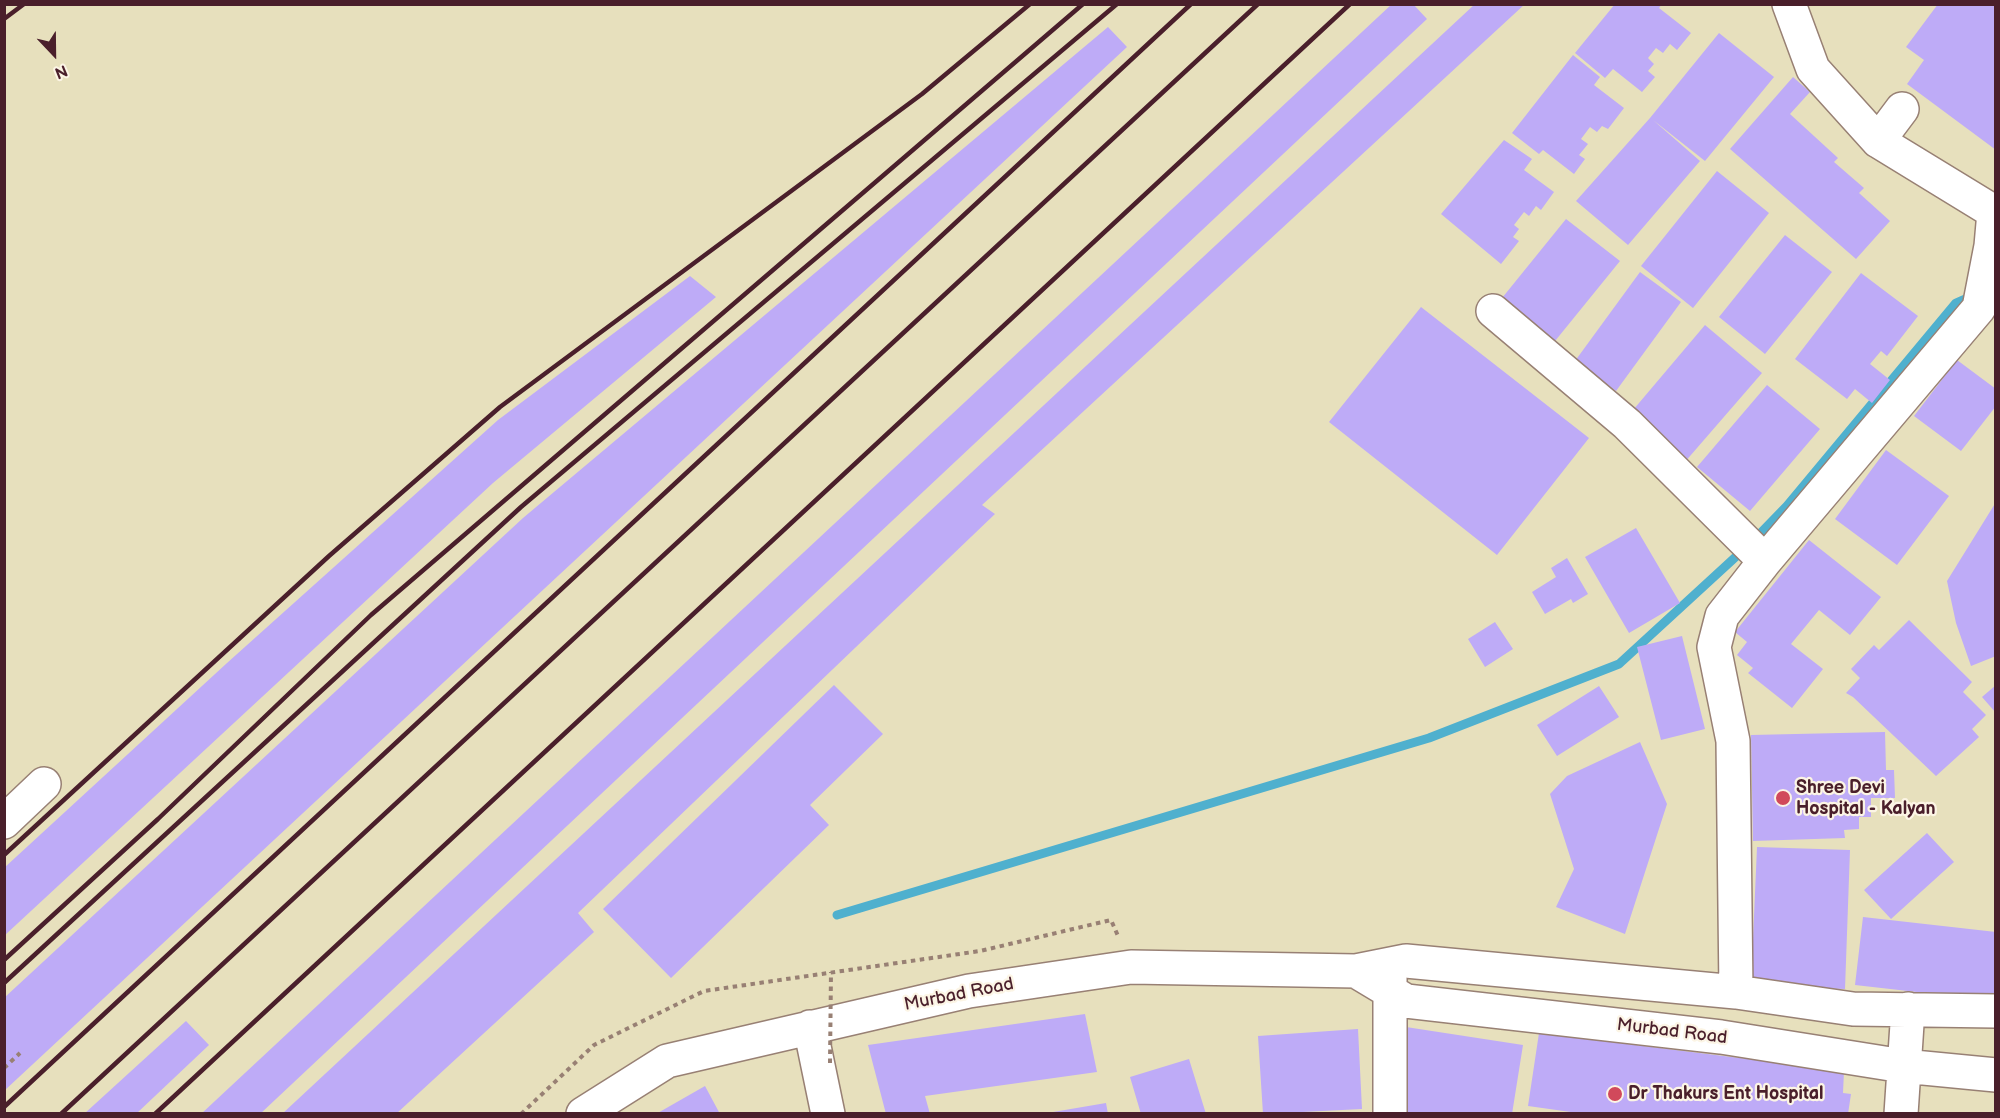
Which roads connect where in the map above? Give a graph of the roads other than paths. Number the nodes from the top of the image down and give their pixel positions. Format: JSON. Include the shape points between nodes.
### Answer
{"nodes":[{"id":1,"x":1789,"y":4,"type":"edge"},
{"id":2,"x":1902,"y":109,"type":"dead end"},
{"id":3,"x":1878,"y":141,"type":"junction"},
{"id":4,"x":1995,"y":212,"type":"edge"},
{"id":5,"x":1493,"y":310,"type":"dead end"},
{"id":6,"x":1765,"y":561,"type":"junction"},
{"id":7,"x":44,"y":784,"type":"dead end"},
{"id":8,"x":4,"y":822,"type":"edge"},
{"id":9,"x":1390,"y":978,"type":"junction"},
{"id":10,"x":1736,"y":992,"type":"junction"},
{"id":11,"x":1908,"y":1009,"type":"junction"},
{"id":12,"x":1995,"y":1011,"type":"edge"},
{"id":13,"x":810,"y":1027,"type":"junction"},
{"id":14,"x":1903,"y":1066,"type":"junction"},
{"id":15,"x":1995,"y":1075,"type":"edge"},
{"id":16,"x":583,"y":1113,"type":"edge"},
{"id":17,"x":828,"y":1113,"type":"edge"},
{"id":18,"x":1389,"y":1113,"type":"edge"},
{"id":19,"x":1901,"y":1113,"type":"edge"}],
"edges":[{"from":1,"to":3,"type":"street","via":[[1813,69]]},
{"from":2,"to":3,"type":"street"},
{"from":3,"to":4,"type":"street"},
{"from":4,"to":6,"type":"street","via":[[1978,308]]},
{"from":5,"to":6,"type":"street","via":[[1627,424]]},
{"from":6,"to":10,"type":"street","via":[[1722,616],[1714,647],[1733,741]]},
{"from":7,"to":8,"type":"street"},
{"from":9,"to":10,"type":"street","name":"Murbad Road","via":[[1406,961]]},
{"from":9,"to":13,"type":"street","name":"Murbad Road","via":[[1356,971],[1131,967],[969,991]]},
{"from":9,"to":14,"type":"street","name":"Murbad Road","via":[[1406,1000],[1721,1037]]},
{"from":9,"to":18,"type":"street"},
{"from":10,"to":11,"type":"street","name":"Murbad Road","via":[[1853,1009]]},
{"from":11,"to":12,"type":"street","name":"Murbad Road"},
{"from":11,"to":14,"type":"street"},
{"from":13,"to":16,"type":"street","name":"Murbad Road","via":[[667,1061]]},
{"from":13,"to":17,"type":"street"},
{"from":14,"to":15,"type":"street","name":"Murbad Road"},
{"from":14,"to":19,"type":"street"}]}
